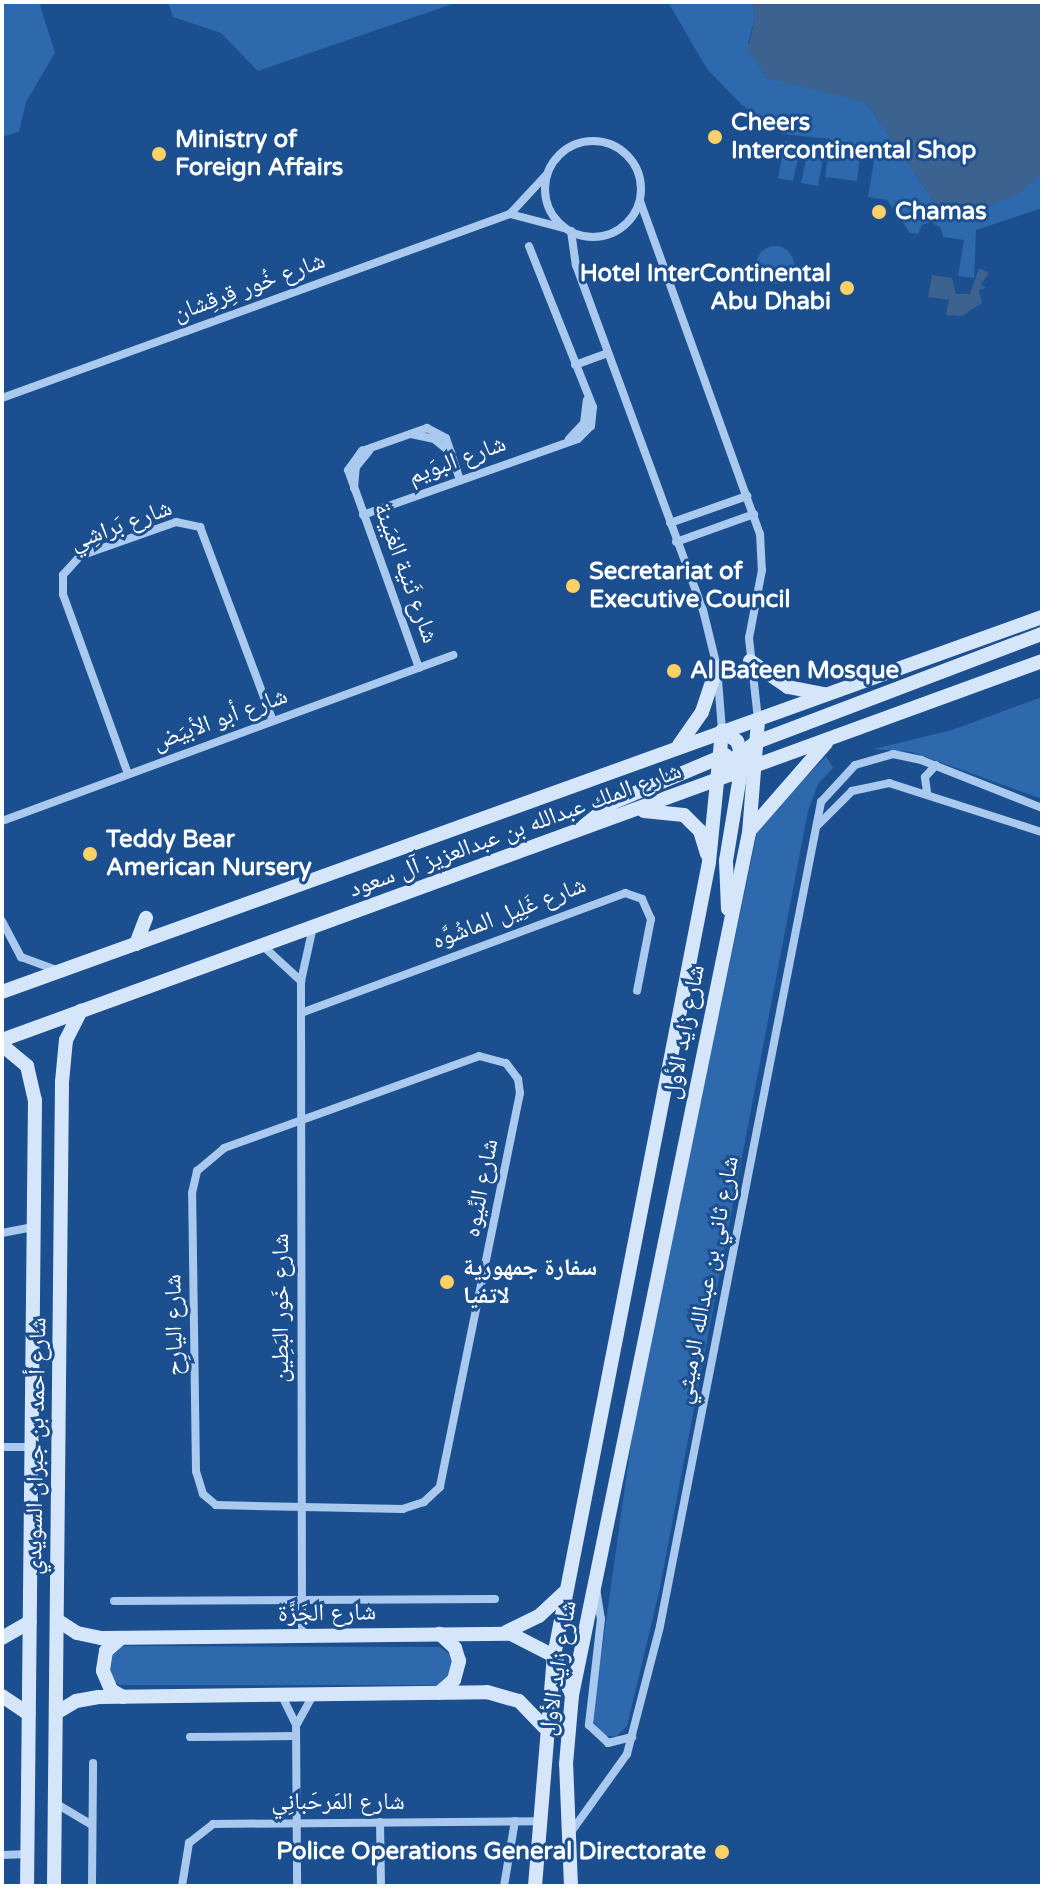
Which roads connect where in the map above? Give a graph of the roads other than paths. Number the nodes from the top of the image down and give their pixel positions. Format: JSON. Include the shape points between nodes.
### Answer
{"nodes":[{"id":1,"x":547,"y":174,"type":"junction"},
{"id":2,"x":640,"y":201,"type":"junction"},
{"id":3,"x":510,"y":214,"type":"junction"},
{"id":4,"x":568,"y":230,"type":"junction"},
{"id":5,"x":529,"y":246,"type":"dead end"},
{"id":6,"x":608,"y":353,"type":"junction"},
{"id":7,"x":575,"y":365,"type":"junction"},
{"id":8,"x":2,"y":398,"type":"edge"},
{"id":9,"x":460,"y":480,"type":"junction"},
{"id":10,"x":747,"y":496,"type":"junction"},
{"id":11,"x":754,"y":514,"type":"junction"},
{"id":12,"x":363,"y":515,"type":"junction"},
{"id":13,"x":670,"y":523,"type":"junction"},
{"id":14,"x":676,"y":542,"type":"junction"},
{"id":15,"x":1042,"y":617,"type":"edge"},
{"id":16,"x":1042,"y":634,"type":"edge"},
{"id":17,"x":453,"y":655,"type":"dead end"},
{"id":18,"x":750,"y":661,"type":"junction"},
{"id":19,"x":1042,"y":661,"type":"edge"},
{"id":20,"x":717,"y":667,"type":"junction"},
{"id":21,"x":419,"y":668,"type":"junction"},
{"id":22,"x":829,"y":695,"type":"junction"},
{"id":23,"x":758,"y":720,"type":"junction"},
{"id":24,"x":273,"y":721,"type":"junction"},
{"id":25,"x":722,"y":731,"type":"junction"},
{"id":26,"x":834,"y":736,"type":"junction"},
{"id":27,"x":757,"y":742,"type":"junction"},
{"id":28,"x":741,"y":748,"type":"junction"},
{"id":29,"x":675,"y":750,"type":"junction"},
{"id":30,"x":721,"y":757,"type":"junction"},
{"id":31,"x":936,"y":765,"type":"junction"},
{"id":32,"x":748,"y":768,"type":"junction"},
{"id":33,"x":128,"y":774,"type":"junction"},
{"id":34,"x":720,"y":779,"type":"junction"},
{"id":35,"x":927,"y":792,"type":"junction"},
{"id":36,"x":1042,"y":808,"type":"edge"},
{"id":37,"x":630,"y":811,"type":"junction"},
{"id":38,"x":2,"y":821,"type":"edge"},
{"id":39,"x":581,"y":829,"type":"junction"},
{"id":40,"x":816,"y":829,"type":"junction"},
{"id":41,"x":1042,"y":832,"type":"edge"},
{"id":42,"x":749,"y":833,"type":"junction"},
{"id":43,"x":709,"y":862,"type":"junction"},
{"id":44,"x":730,"y":917,"type":"junction"},
{"id":45,"x":146,"y":918,"type":"dead end"},
{"id":46,"x":2,"y":921,"type":"edge"},
{"id":47,"x":313,"y":927,"type":"junction"},
{"id":48,"x":4,"y":934,"type":"edge"},
{"id":49,"x":136,"y":944,"type":"junction"},
{"id":50,"x":262,"y":946,"type":"junction"},
{"id":51,"x":61,"y":971,"type":"junction"},
{"id":52,"x":301,"y":981,"type":"junction"},
{"id":53,"x":637,"y":991,"type":"dead end"},
{"id":54,"x":2,"y":992,"type":"edge"},
{"id":55,"x":81,"y":1011,"type":"junction"},
{"id":56,"x":301,"y":1013,"type":"junction"},
{"id":57,"x":2,"y":1042,"type":"edge"},
{"id":58,"x":301,"y":1118,"type":"junction"},
{"id":59,"x":34,"y":1227,"type":"junction"},
{"id":60,"x":2,"y":1233,"type":"edge"},
{"id":61,"x":2,"y":1447,"type":"edge"},
{"id":62,"x":32,"y":1447,"type":"junction"},
{"id":63,"x":302,"y":1506,"type":"junction"},
{"id":64,"x":594,"y":1584,"type":"junction"},
{"id":65,"x":565,"y":1593,"type":"junction"},
{"id":66,"x":495,"y":1599,"type":"dead end"},
{"id":67,"x":302,"y":1600,"type":"junction"},
{"id":68,"x":114,"y":1601,"type":"dead end"},
{"id":69,"x":57,"y":1620,"type":"junction"},
{"id":70,"x":30,"y":1622,"type":"junction"},
{"id":71,"x":501,"y":1633,"type":"junction"},
{"id":72,"x":440,"y":1634,"type":"junction"},
{"id":73,"x":302,"y":1635,"type":"junction"},
{"id":74,"x":2,"y":1638,"type":"edge"},
{"id":75,"x":121,"y":1638,"type":"junction"},
{"id":76,"x":554,"y":1656,"type":"junction"},
{"id":77,"x":439,"y":1693,"type":"junction"},
{"id":78,"x":313,"y":1695,"type":"junction"},
{"id":79,"x":572,"y":1695,"type":"junction"},
{"id":80,"x":2,"y":1696,"type":"edge"},
{"id":81,"x":282,"y":1696,"type":"junction"},
{"id":82,"x":123,"y":1697,"type":"junction"},
{"id":83,"x":56,"y":1713,"type":"junction"},
{"id":84,"x":29,"y":1714,"type":"junction"},
{"id":85,"x":296,"y":1725,"type":"junction"},
{"id":86,"x":544,"y":1727,"type":"junction"},
{"id":87,"x":296,"y":1736,"type":"junction"},
{"id":88,"x":190,"y":1737,"type":"dead end"},
{"id":89,"x":632,"y":1737,"type":"junction"},
{"id":90,"x":93,"y":1763,"type":"dead end"},
{"id":91,"x":55,"y":1803,"type":"junction"},
{"id":92,"x":515,"y":1821,"type":"junction"},
{"id":93,"x":540,"y":1821,"type":"junction"},
{"id":94,"x":297,"y":1822,"type":"junction"},
{"id":95,"x":380,"y":1822,"type":"junction"},
{"id":96,"x":92,"y":1825,"type":"junction"},
{"id":97,"x":571,"y":1832,"type":"junction"},
{"id":98,"x":28,"y":1854,"type":"junction"},
{"id":99,"x":2,"y":1855,"type":"edge"},
{"id":100,"x":27,"y":1886,"type":"edge"},
{"id":101,"x":54,"y":1886,"type":"edge"},
{"id":102,"x":92,"y":1886,"type":"edge"},
{"id":103,"x":182,"y":1886,"type":"edge"},
{"id":104,"x":297,"y":1886,"type":"edge"},
{"id":105,"x":381,"y":1886,"type":"edge"},
{"id":106,"x":504,"y":1886,"type":"edge"},
{"id":107,"x":535,"y":1886,"type":"edge"},
{"id":108,"x":571,"y":1886,"type":"edge"}],
"edges":[{"from":1,"to":2,"type":"street","via":[[574,145],[608,143],[634,163],[641,181]]},
{"from":1,"to":3,"type":"street","name":"شارع خُور قِرقِشان"},
{"from":1,"to":4,"type":"street","via":[[548,205]]},
{"from":2,"to":4,"type":"street","via":[[616,231],[596,237]]},
{"from":2,"to":10,"type":"street","name":"شارع زايد الأول"},
{"from":3,"to":4,"type":"street"},
{"from":3,"to":8,"type":"street","name":"شارع خُور قِرقِشان"},
{"from":4,"to":6,"type":"street","name":"شارع زايد الأول"},
{"from":5,"to":7,"type":"street","name":"شارع البوَيم"},
{"from":6,"to":7,"type":"street"},
{"from":6,"to":13,"type":"street","name":"شارع زايد الأول"},
{"from":7,"to":9,"type":"street","name":"شارع البوَيم","via":[[587,396],[584,423],[565,442]]},
{"from":9,"to":12,"type":"street","name":"شارع البوَيم"},
{"from":9,"to":12,"type":"street","name":"شارع ثَنية الغبَينة","via":[[438,431],[362,451],[350,464],[348,476]]},
{"from":10,"to":11,"type":"street","name":"شارع زايد الأول"},
{"from":10,"to":13,"type":"street"},
{"from":11,"to":14,"type":"street"},
{"from":11,"to":18,"type":"street","name":"شارع زايد الأول","via":[[763,557]]},
{"from":12,"to":21,"type":"street","name":"شارع ثَنية الغبَينة"},
{"from":13,"to":14,"type":"street","name":"شارع زايد الأول"},
{"from":14,"to":20,"type":"street","name":"شارع زايد الأول"},
{"from":15,"to":22,"type":"main road","name":"شارع الملك عبدالله بن عبدالعزيز آل سعود"},
{"from":16,"to":27,"type":"main road"},
{"from":17,"to":21,"type":"street","name":"شارع أبو الأبيَض"},
{"from":18,"to":22,"type":"main road","via":[[788,687]]},
{"from":18,"to":23,"type":"street","name":"شارع زايد الأول"},
{"from":19,"to":26,"type":"main road","name":"شارع الملك عبدالله بن عبدالعزيز آل سعود"},
{"from":20,"to":25,"type":"street","name":"شارع زايد الأول"},
{"from":20,"to":29,"type":"main road","via":[[702,712]]},
{"from":21,"to":24,"type":"street","name":"شارع أبو الأبيَض"},
{"from":22,"to":23,"type":"main road","name":"شارع الملك عبدالله بن عبدالعزيز آل سعود"},
{"from":23,"to":25,"type":"main road","name":"شارع الملك عبدالله بن عبدالعزيز آل سعود"},
{"from":23,"to":27,"type":"main road","name":"شارع زايد الأول"},
{"from":23,"to":28,"type":"main road"},
{"from":24,"to":33,"type":"street","name":"شارع أبو الأبيَض"},
{"from":24,"to":33,"type":"street","name":"شارع بَراشِي","via":[[200,527],[176,522],[80,556],[66,569],[62,587]]},
{"from":25,"to":28,"type":"main road"},
{"from":25,"to":29,"type":"main road","name":"شارع الملك عبدالله بن عبدالعزيز آل سعود"},
{"from":25,"to":30,"type":"main road","name":"شارع زايد الأول"},
{"from":26,"to":32,"type":"main road","name":"شارع الملك عبدالله بن عبدالعزيز آل سعود"},
{"from":26,"to":42,"type":"main road","via":[[779,791]]},
{"from":27,"to":28,"type":"main road"},
{"from":27,"to":32,"type":"main road","name":"شارع زايد الأول"},
{"from":28,"to":30,"type":"main road"},
{"from":28,"to":32,"type":"main road"},
{"from":28,"to":34,"type":"main road"},
{"from":29,"to":49,"type":"main road","name":"شارع الملك عبدالله بن عبدالعزيز آل سعود"},
{"from":30,"to":34,"type":"main road","name":"شارع زايد الأول"},
{"from":30,"to":39,"type":"main road","via":[[614,802]]},
{"from":31,"to":35,"type":"street","via":[[925,777]]},
{"from":31,"to":36,"type":"street","name":"شارع ثاني بن عبدالله الرميثي"},
{"from":31,"to":40,"type":"street","name":"شارع ثاني بن عبدالله الرميثي","via":[[893,754],[855,765],[824,796]]},
{"from":32,"to":34,"type":"main road","name":"شارع الملك عبدالله بن عبدالعزيز آل سعود"},
{"from":32,"to":42,"type":"main road","name":"شارع زايد الأول"},
{"from":32,"to":44,"type":"main road","via":[[725,872]]},
{"from":33,"to":38,"type":"street","name":"شارع أبو الأبيَض"},
{"from":34,"to":37,"type":"main road","name":"شارع الملك عبدالله بن عبدالعزيز آل سعود"},
{"from":34,"to":43,"type":"main road","name":"شارع زايد الأول"},
{"from":35,"to":40,"type":"street","name":"شارع ثاني بن عبدالله الرميثي","via":[[889,783],[861,786],[834,803]]},
{"from":35,"to":41,"type":"street","name":"شارع ثاني بن عبدالله الرميثي"},
{"from":37,"to":39,"type":"main road","name":"شارع الملك عبدالله بن عبدالعزيز آل سعود"},
{"from":37,"to":43,"type":"main road","via":[[684,815],[700,831]]},
{"from":39,"to":47,"type":"main road","name":"شارع الملك عبدالله بن عبدالعزيز آل سعود"},
{"from":40,"to":89,"type":"street","name":"شارع ثاني بن عبدالله الرميثي","via":[[660,1626]]},
{"from":42,"to":44,"type":"main road","name":"شارع زايد الأول"},
{"from":43,"to":65,"type":"main road","name":"شارع زايد الأول"},
{"from":44,"to":64,"type":"main road","name":"شارع زايد الأول"},
{"from":45,"to":49,"type":"main road"},
{"from":46,"to":48,"type":"street"},
{"from":47,"to":50,"type":"main road","name":"شارع الملك عبدالله بن عبدالعزيز آل سعود"},
{"from":47,"to":52,"type":"street","name":"شارع خَور البَطِين"},
{"from":48,"to":51,"type":"street","via":[[26,961]]},
{"from":49,"to":51,"type":"main road","name":"شارع الملك عبدالله بن عبدالعزيز آل سعود"},
{"from":50,"to":52,"type":"street"},
{"from":50,"to":55,"type":"main road","name":"شارع الملك عبدالله بن عبدالعزيز آل سعود"},
{"from":51,"to":54,"type":"main road","name":"شارع الملك عبدالله بن عبدالعزيز آل سعود"},
{"from":52,"to":56,"type":"street","name":"شارع خَور البَطِين"},
{"from":53,"to":56,"type":"street","name":"شارع غَلِيل الماشُوَّه","via":[[651,919],[642,899],[625,893]]},
{"from":55,"to":57,"type":"main road","name":"شارع الملك عبدالله بن عبدالعزيز آل سعود"},
{"from":55,"to":69,"type":"main road","name":"شارع أحمد بن جبران السويدي","via":[[63,1054]]},
{"from":56,"to":58,"type":"street","name":"شارع خَور البَطِين"},
{"from":57,"to":59,"type":"main road","name":"شارع أحمد بن جبران السويدي","via":[[24,1061],[34,1085]]},
{"from":58,"to":63,"type":"street","name":"شارع خَور البَطِين"},
{"from":58,"to":63,"type":"street","name":"شارع اليارِح","via":[[211,1154],[194,1178],[192,1207],[199,1487],[224,1508]]},
{"from":58,"to":63,"type":"street","name":"شارع النِّيوه","via":[[479,1056],[506,1063],[520,1086],[440,1487],[411,1508]]},
{"from":59,"to":60,"type":"street"},
{"from":59,"to":62,"type":"main road","name":"شارع أحمد بن جبران السويدي"},
{"from":61,"to":62,"type":"street"},
{"from":62,"to":70,"type":"main road","name":"شارع أحمد بن جبران السويدي"},
{"from":63,"to":67,"type":"street","name":"شارع خَور البَطِين"},
{"from":64,"to":79,"type":"main road","name":"شارع زايد الأول"},
{"from":64,"to":89,"type":"street","via":[[601,1619],[589,1725],[608,1743]]},
{"from":65,"to":71,"type":"main road","via":[[539,1616]]},
{"from":65,"to":76,"type":"main road","name":"شارع زايد الأول"},
{"from":66,"to":67,"type":"street"},
{"from":67,"to":68,"type":"street"},
{"from":67,"to":73,"type":"street","name":"شارع خَور البَطِين"},
{"from":69,"to":75,"type":"main road","name":"شارع الجَزَّة","via":[[84,1636]]},
{"from":69,"to":83,"type":"main road","name":"شارع أحمد بن جبران السويدي"},
{"from":70,"to":74,"type":"main road"},
{"from":70,"to":84,"type":"main road","name":"شارع أحمد بن جبران السويدي"},
{"from":71,"to":72,"type":"main road","name":"شارع الجَزَّة"},
{"from":71,"to":76,"type":"main road","name":"شارع الجَزَّة","via":[[530,1639]]},
{"from":72,"to":73,"type":"main road","name":"شارع الجَزَّة"},
{"from":72,"to":77,"type":"main road","via":[[455,1648],[459,1667]]},
{"from":73,"to":75,"type":"main road","name":"شارع الجَزَّة"},
{"from":75,"to":82,"type":"main road","via":[[106,1651],[103,1665],[107,1684]]},
{"from":76,"to":79,"type":"main road"},
{"from":76,"to":86,"type":"main road","name":"شارع زايد الأول"},
{"from":77,"to":78,"type":"main road"},
{"from":77,"to":86,"type":"main road","via":[[509,1696],[527,1706]]},
{"from":78,"to":81,"type":"main road"},
{"from":78,"to":85,"type":"street"},
{"from":79,"to":97,"type":"main road","name":"شارع زايد الأول","via":[[566,1764]]},
{"from":80,"to":84,"type":"main road"},
{"from":81,"to":82,"type":"main road"},
{"from":81,"to":85,"type":"street"},
{"from":82,"to":83,"type":"main road","via":[[83,1699]]},
{"from":83,"to":91,"type":"main road","name":"شارع أحمد بن جبران السويدي"},
{"from":84,"to":98,"type":"main road","name":"شارع أحمد بن جبران السويدي"},
{"from":85,"to":87,"type":"street"},
{"from":86,"to":93,"type":"main road","name":"شارع زايد الأول"},
{"from":87,"to":88,"type":"street"},
{"from":87,"to":94,"type":"street"},
{"from":89,"to":97,"type":"street","name":"شارع ثاني بن عبدالله الرميثي","via":[[618,1771]]},
{"from":90,"to":96,"type":"street"},
{"from":91,"to":96,"type":"street"},
{"from":91,"to":101,"type":"main road","name":"شارع أحمد بن جبران السويدي"},
{"from":92,"to":93,"type":"street","name":"شارع المَرحَبانِي"},
{"from":92,"to":95,"type":"street","name":"شارع المَرحَبانِي"},
{"from":92,"to":106,"type":"street"},
{"from":93,"to":107,"type":"main road","name":"شارع زايد الأول"},
{"from":94,"to":95,"type":"street","name":"شارع المَرحَبانِي"},
{"from":94,"to":103,"type":"street","name":"شارع المَرحَبانِي","via":[[206,1827],[185,1851]]},
{"from":94,"to":104,"type":"street"},
{"from":95,"to":105,"type":"street"},
{"from":96,"to":102,"type":"street"},
{"from":97,"to":108,"type":"main road","name":"شارع زايد الأول"},
{"from":98,"to":99,"type":"street"},
{"from":98,"to":100,"type":"main road","name":"شارع أحمد بن جبران السويدي"}]}
